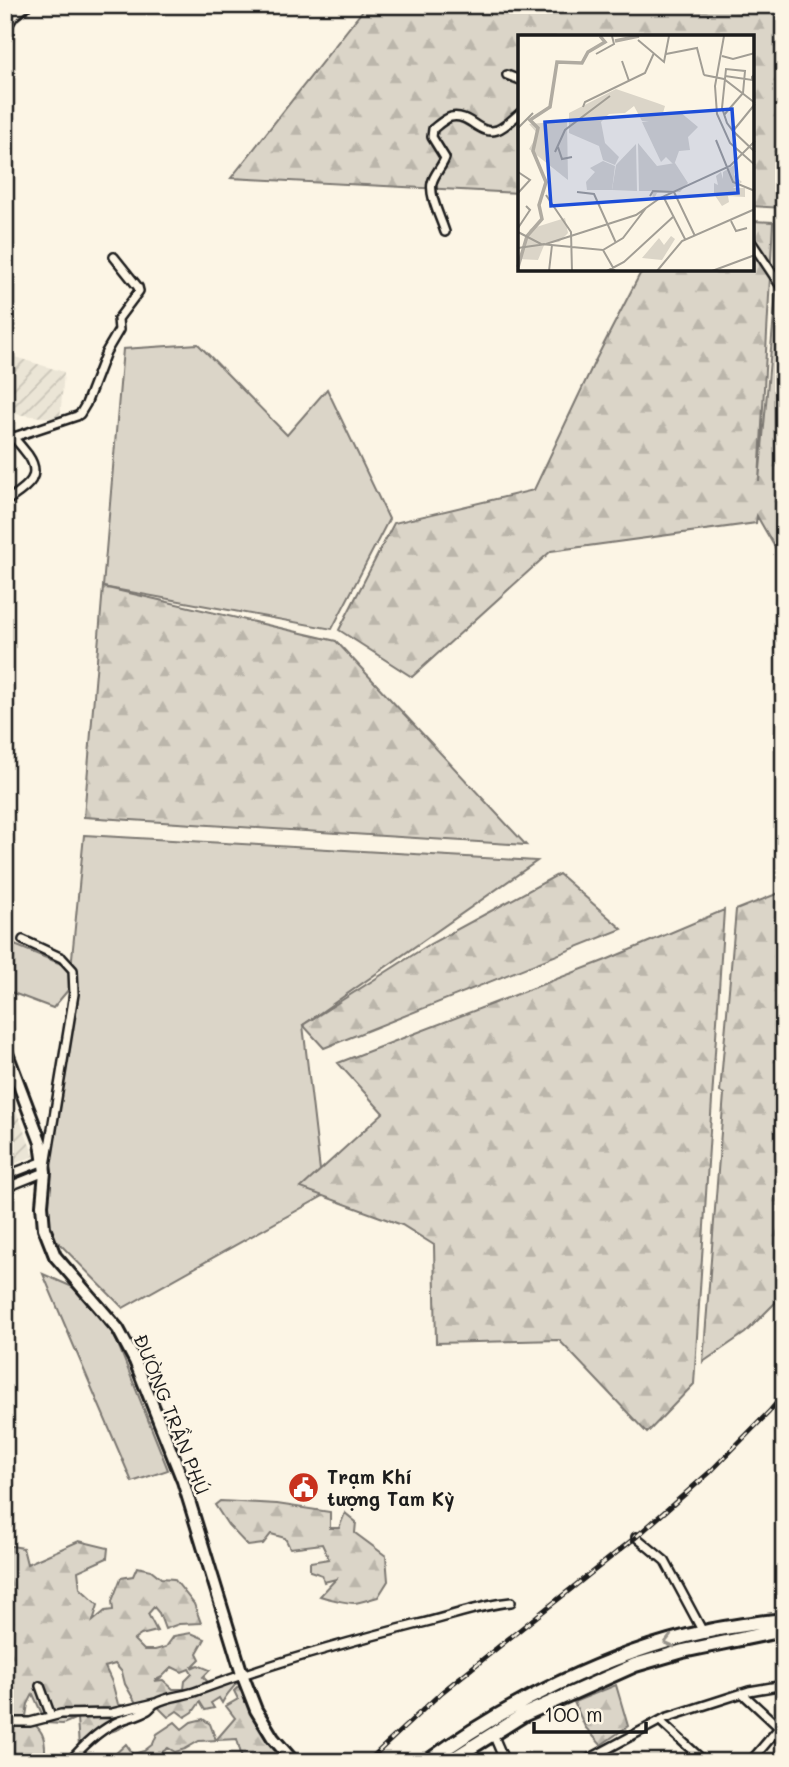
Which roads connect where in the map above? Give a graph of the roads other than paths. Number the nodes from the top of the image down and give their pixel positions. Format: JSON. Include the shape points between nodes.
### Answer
{"nodes":[{"id":1,"x":28,"y":5,"type":"edge"},
{"id":2,"x":5,"y":30,"type":"edge"},
{"id":3,"x":507,"y":75,"type":"dead end"},
{"id":4,"x":518,"y":79,"type":"edge"},
{"id":5,"x":518,"y":115,"type":"edge"},
{"id":6,"x":446,"y":232,"type":"dead end"},
{"id":7,"x":754,"y":246,"type":"edge"},
{"id":8,"x":114,"y":257,"type":"dead end"},
{"id":9,"x":784,"y":291,"type":"edge"},
{"id":10,"x":5,"y":429,"type":"edge"},
{"id":11,"x":14,"y":437,"type":"junction"},
{"id":12,"x":8,"y":500,"type":"dead end"},
{"id":13,"x":23,"y":940,"type":"dead end"},
{"id":14,"x":5,"y":1048,"type":"edge"},
{"id":15,"x":9,"y":1067,"type":"edge"},
{"id":16,"x":44,"y":1167,"type":"junction"},
{"id":17,"x":5,"y":1177,"type":"edge"},
{"id":18,"x":5,"y":1188,"type":"edge"},
{"id":19,"x":636,"y":1537,"type":"dead end"},
{"id":20,"x":511,"y":1602,"type":"dead end"},
{"id":21,"x":784,"y":1620,"type":"edge"},
{"id":22,"x":784,"y":1630,"type":"edge"},
{"id":23,"x":703,"y":1632,"type":"junction"},
{"id":24,"x":242,"y":1674,"type":"junction"},
{"id":25,"x":784,"y":1685,"type":"edge"},
{"id":26,"x":40,"y":1686,"type":"dead end"},
{"id":27,"x":742,"y":1693,"type":"junction"},
{"id":28,"x":156,"y":1703,"type":"junction"},
{"id":29,"x":51,"y":1716,"type":"junction"},
{"id":30,"x":660,"y":1721,"type":"junction"},
{"id":31,"x":5,"y":1723,"type":"edge"},
{"id":32,"x":782,"y":1727,"type":"edge"},
{"id":33,"x":493,"y":1734,"type":"junction"},
{"id":34,"x":584,"y":1761,"type":"edge"},
{"id":35,"x":69,"y":1762,"type":"edge"},
{"id":36,"x":294,"y":1762,"type":"edge"},
{"id":37,"x":427,"y":1762,"type":"edge"},
{"id":38,"x":448,"y":1762,"type":"edge"},
{"id":39,"x":505,"y":1762,"type":"edge"},
{"id":40,"x":705,"y":1762,"type":"edge"},
{"id":41,"x":750,"y":1762,"type":"edge"}],
"edges":[{"from":1,"to":2,"type":"street"},
{"from":3,"to":4,"type":"street"},
{"from":5,"to":6,"type":"street","via":[[492,131],[454,116],[433,129],[432,137],[445,158],[432,188]]},
{"from":7,"to":9,"type":"street"},
{"from":8,"to":11,"type":"street","via":[[139,291],[118,320],[119,330],[85,407],[77,416]]},
{"from":10,"to":11,"type":"street"},
{"from":11,"to":12,"type":"street","via":[[35,471],[24,488]]},
{"from":13,"to":16,"type":"street","via":[[62,958],[73,970],[74,995]]},
{"from":14,"to":15,"type":"main road","name":"ĐƯỜNG TRẦN PHÚ"},
{"from":15,"to":16,"type":"main road","name":"ĐƯỜNG TRẦN PHÚ","via":[[41,1143]]},
{"from":16,"to":17,"type":"street"},
{"from":16,"to":18,"type":"street"},
{"from":16,"to":24,"type":"main road","name":"ĐƯỜNG TRẦN PHÚ","via":[[41,1205],[49,1244],[118,1329],[135,1361],[183,1481]]},
{"from":19,"to":23,"type":"street","via":[[666,1561]]},
{"from":20,"to":24,"type":"street","via":[[339,1644]]},
{"from":21,"to":23,"type":"highway"},
{"from":22,"to":33,"type":"highway","via":[[635,1665],[523,1715]]},
{"from":23,"to":37,"type":"highway","one_way":true,"via":[[585,1672],[484,1724]]},
{"from":24,"to":28,"type":"street"},
{"from":24,"to":36,"type":"main road","name":"ĐƯỜNG TRẦN PHÚ","via":[[272,1738]]},
{"from":25,"to":27,"type":"street"},
{"from":26,"to":29,"type":"street"},
{"from":27,"to":30,"type":"street"},
{"from":27,"to":32,"type":"street"},
{"from":28,"to":29,"type":"street","via":[[112,1713]]},
{"from":28,"to":35,"type":"street","via":[[101,1731]]},
{"from":29,"to":31,"type":"street"},
{"from":30,"to":34,"type":"street"},
{"from":30,"to":40,"type":"street"},
{"from":32,"to":41,"type":"street"},
{"from":33,"to":38,"type":"highway"},
{"from":33,"to":39,"type":"street"}]}
